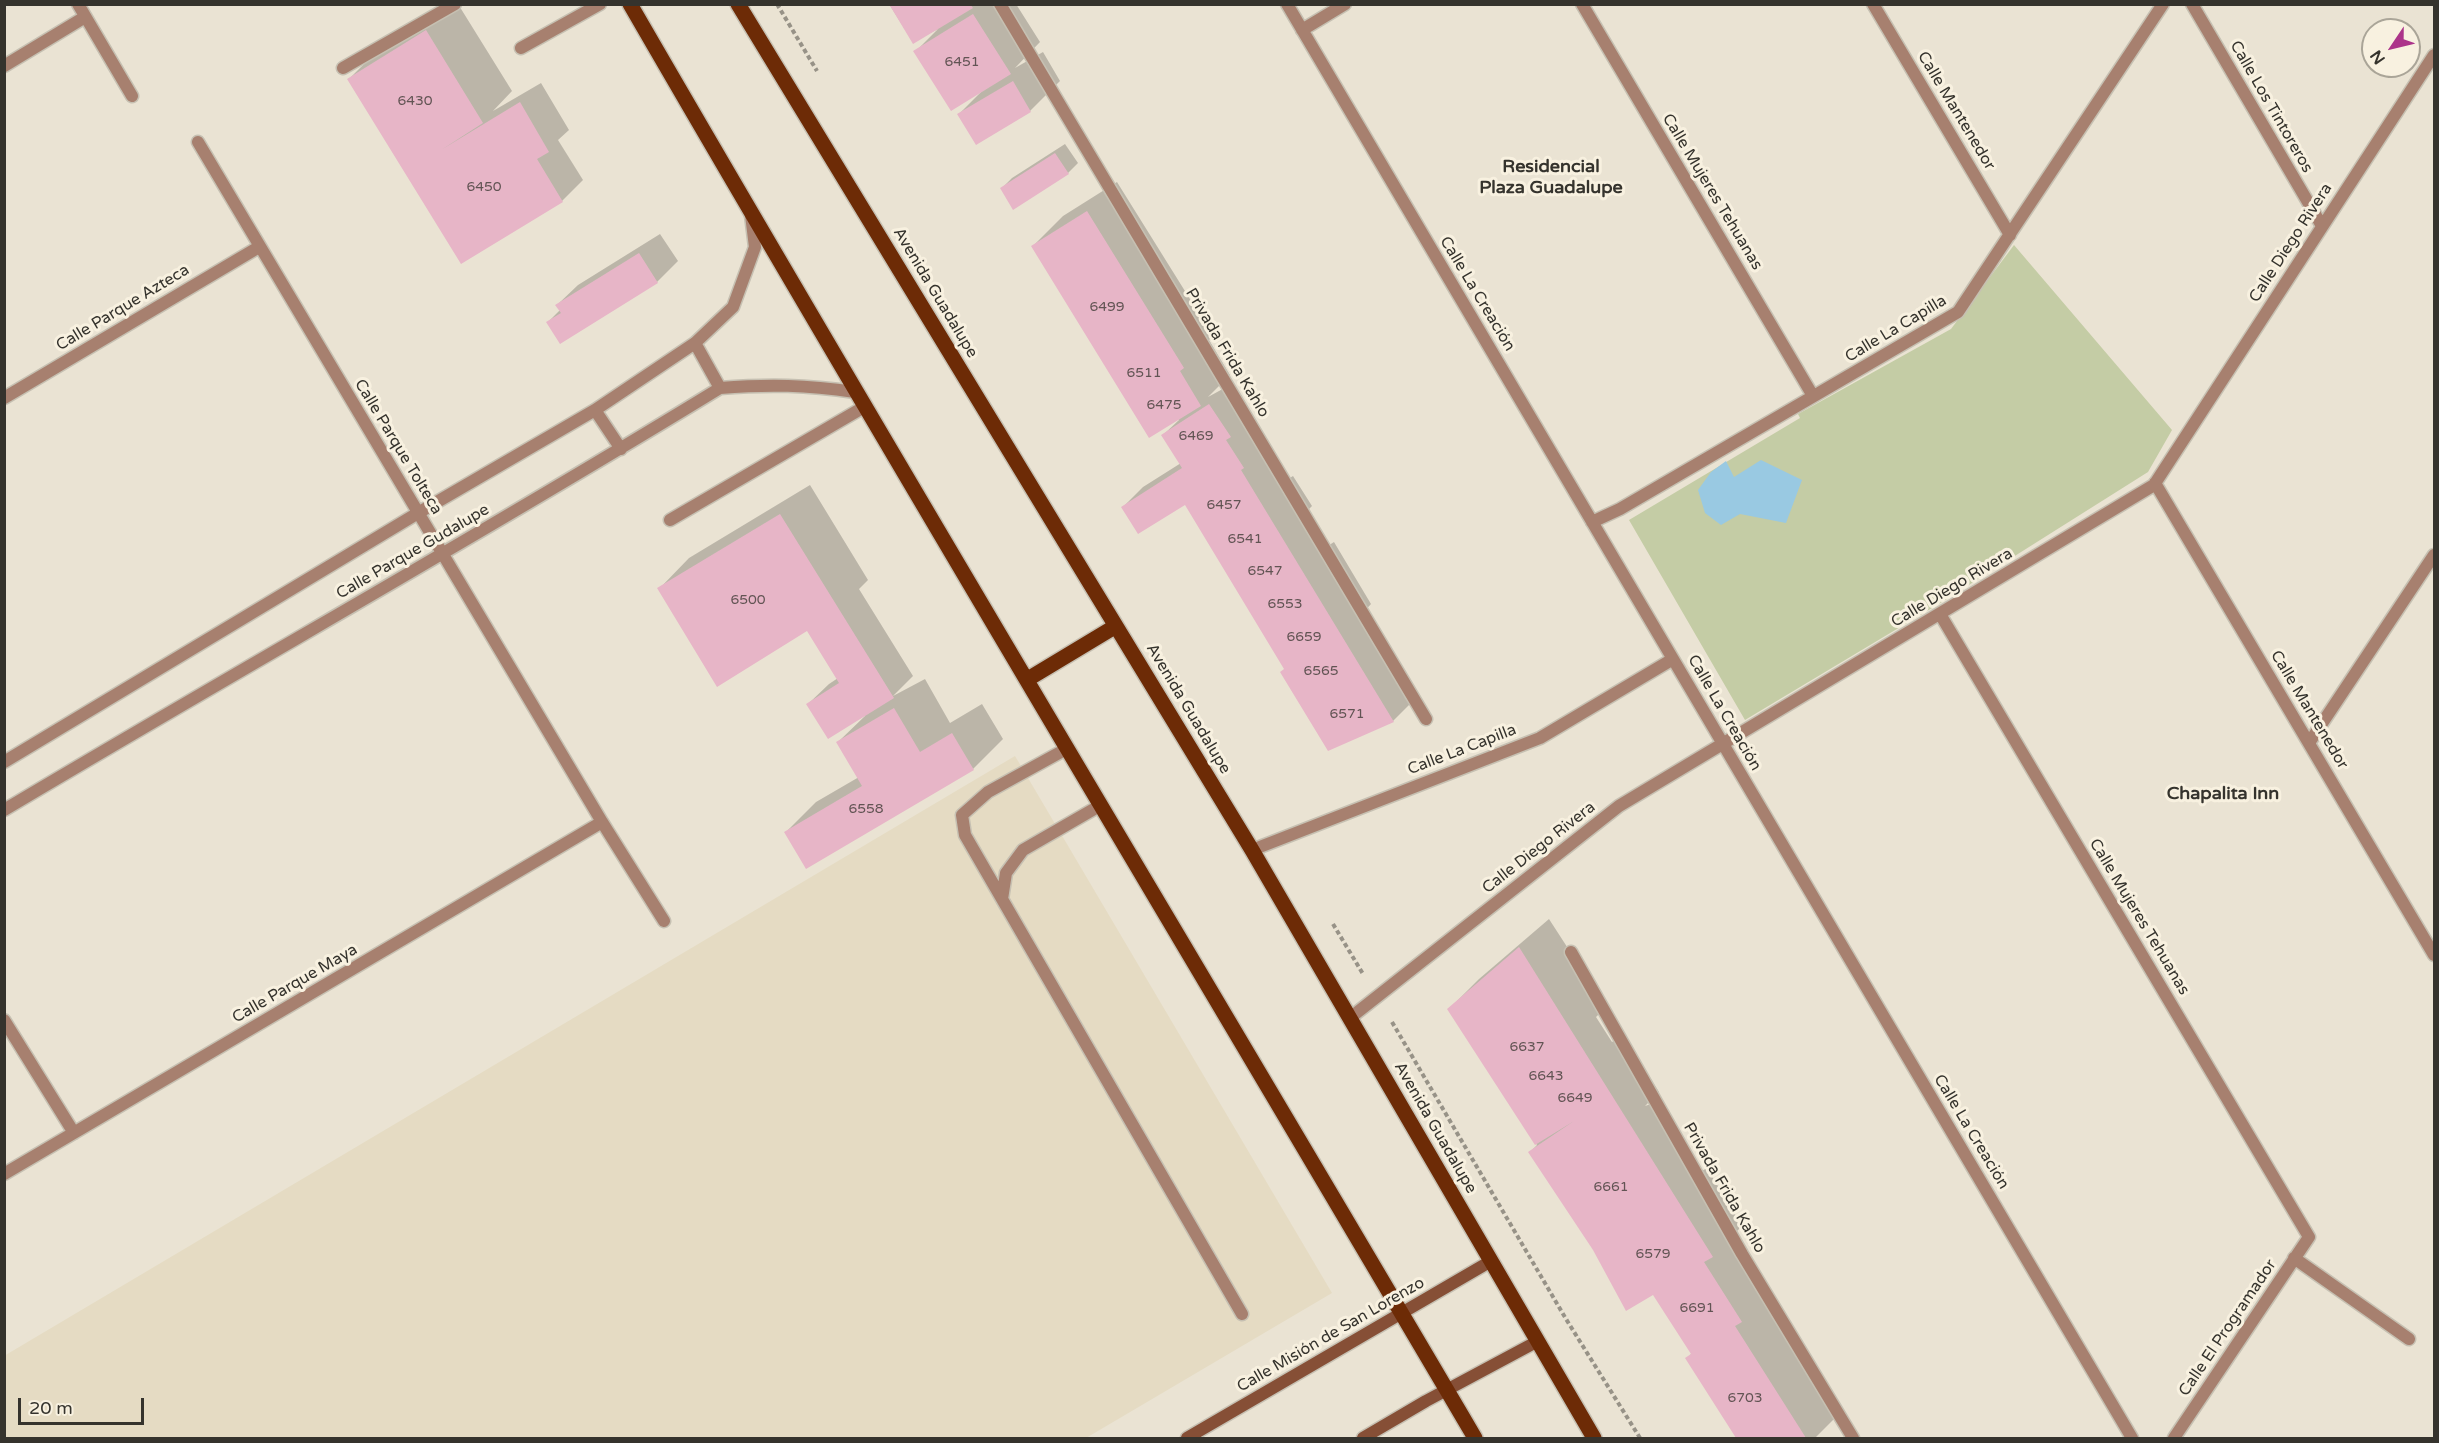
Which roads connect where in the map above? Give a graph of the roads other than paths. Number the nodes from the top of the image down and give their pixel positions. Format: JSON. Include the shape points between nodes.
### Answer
{"nodes":[{"id":1,"x":78,"y":4,"type":"edge"},
{"id":2,"x":455,"y":4,"type":"edge"},
{"id":3,"x":600,"y":4,"type":"edge"},
{"id":4,"x":630,"y":4,"type":"edge"},
{"id":5,"x":738,"y":4,"type":"edge"},
{"id":6,"x":1000,"y":4,"type":"edge"},
{"id":7,"x":1287,"y":4,"type":"edge"},
{"id":8,"x":1345,"y":4,"type":"edge"},
{"id":9,"x":1582,"y":4,"type":"edge"},
{"id":10,"x":1874,"y":4,"type":"edge"},
{"id":11,"x":2163,"y":4,"type":"edge"},
{"id":12,"x":2192,"y":4,"type":"edge"},
{"id":13,"x":85,"y":17,"type":"junction"},
{"id":14,"x":1302,"y":30,"type":"junction"},
{"id":15,"x":521,"y":48,"type":"dead end"},
{"id":16,"x":2434,"y":55,"type":"edge"},
{"id":17,"x":4,"y":66,"type":"edge"},
{"id":18,"x":343,"y":68,"type":"dead end"},
{"id":19,"x":132,"y":96,"type":"dead end"},
{"id":20,"x":198,"y":142,"type":"dead end"},
{"id":21,"x":751,"y":214,"type":"junction"},
{"id":22,"x":2322,"y":226,"type":"junction"},
{"id":23,"x":2010,"y":235,"type":"junction"},
{"id":24,"x":259,"y":247,"type":"junction"},
{"id":25,"x":695,"y":343,"type":"junction"},
{"id":26,"x":720,"y":388,"type":"junction"},
{"id":27,"x":855,"y":392,"type":"junction"},
{"id":28,"x":1814,"y":396,"type":"junction"},
{"id":29,"x":4,"y":398,"type":"edge"},
{"id":30,"x":864,"y":407,"type":"junction"},
{"id":31,"x":595,"y":410,"type":"junction"},
{"id":32,"x":621,"y":449,"type":"junction"},
{"id":33,"x":2155,"y":483,"type":"junction"},
{"id":34,"x":418,"y":513,"type":"junction"},
{"id":35,"x":670,"y":520,"type":"dead end"},
{"id":36,"x":1592,"y":522,"type":"junction"},
{"id":37,"x":443,"y":555,"type":"junction"},
{"id":38,"x":2434,"y":555,"type":"edge"},
{"id":39,"x":1940,"y":614,"type":"junction"},
{"id":40,"x":1116,"y":626,"type":"junction"},
{"id":41,"x":1673,"y":659,"type":"junction"},
{"id":42,"x":1028,"y":679,"type":"junction"},
{"id":43,"x":1426,"y":719,"type":"dead end"},
{"id":44,"x":1722,"y":743,"type":"junction"},
{"id":45,"x":2309,"y":743,"type":"junction"},
{"id":46,"x":1068,"y":748,"type":"junction"},
{"id":47,"x":4,"y":762,"type":"edge"},
{"id":48,"x":1101,"y":805,"type":"junction"},
{"id":49,"x":4,"y":810,"type":"edge"},
{"id":50,"x":602,"y":822,"type":"junction"},
{"id":51,"x":1252,"y":850,"type":"junction"},
{"id":52,"x":1002,"y":899,"type":"junction"},
{"id":53,"x":664,"y":921,"type":"dead end"},
{"id":54,"x":1570,"y":952,"type":"dead end"},
{"id":55,"x":2434,"y":955,"type":"edge"},
{"id":56,"x":1350,"y":1018,"type":"junction"},
{"id":57,"x":4,"y":1020,"type":"edge"},
{"id":58,"x":74,"y":1133,"type":"junction"},
{"id":59,"x":4,"y":1174,"type":"edge"},
{"id":60,"x":2309,"y":1237,"type":"joint"},
{"id":61,"x":2294,"y":1258,"type":"junction"},
{"id":62,"x":1491,"y":1261,"type":"junction"},
{"id":63,"x":1242,"y":1314,"type":"dead end"},
{"id":64,"x":1401,"y":1314,"type":"junction"},
{"id":65,"x":2409,"y":1339,"type":"dead end"},
{"id":66,"x":1538,"y":1341,"type":"junction"},
{"id":67,"x":1446,"y":1390,"type":"junction"},
{"id":68,"x":1187,"y":1438,"type":"edge"},
{"id":69,"x":1363,"y":1438,"type":"edge"},
{"id":70,"x":1475,"y":1438,"type":"edge"},
{"id":71,"x":1594,"y":1438,"type":"edge"},
{"id":72,"x":1853,"y":1438,"type":"edge"},
{"id":73,"x":2132,"y":1438,"type":"edge"},
{"id":74,"x":2174,"y":1438,"type":"edge"}],
"edges":[{"from":1,"to":13,"type":"street"},
{"from":2,"to":18,"type":"street"},
{"from":3,"to":15,"type":"street"},
{"from":4,"to":21,"type":"main road"},
{"from":5,"to":40,"type":"main road","name":"Avenida Guadalupe"},
{"from":6,"to":43,"type":"street","name":"Privada Frida Kahlo"},
{"from":7,"to":14,"type":"street","name":"Calle La Creación"},
{"from":8,"to":14,"type":"street"},
{"from":9,"to":28,"type":"street","name":"Calle Mujeres Tehuanas"},
{"from":10,"to":23,"type":"street","name":"Calle Mantenedor"},
{"from":11,"to":23,"type":"street","name":"Calle La Capilla"},
{"from":12,"to":22,"type":"street","name":"Calle Los Tintoreros"},
{"from":13,"to":17,"type":"street"},
{"from":13,"to":19,"type":"street"},
{"from":14,"to":36,"type":"street","name":"Calle La Creación"},
{"from":16,"to":22,"type":"street","name":"Calle Diego Rivera"},
{"from":20,"to":24,"type":"street","name":"Calle Parque Tolteca"},
{"from":21,"to":25,"type":"street","name":"Calle Parque Gudalupe","via":[[755,247],[733,307]]},
{"from":21,"to":27,"type":"main road"},
{"from":22,"to":33,"type":"street","name":"Calle Diego Rivera"},
{"from":23,"to":28,"type":"street","name":"Calle La Capilla","via":[[1958,312]]},
{"from":24,"to":29,"type":"street","name":"Calle Parque Azteca"},
{"from":24,"to":34,"type":"street","name":"Calle Parque Tolteca"},
{"from":25,"to":26,"type":"street"},
{"from":25,"to":31,"type":"street","name":"Calle Parque Gudalupe"},
{"from":26,"to":27,"type":"street","name":"Calle Parque Gudalupe","via":[[771,384]]},
{"from":26,"to":32,"type":"street","name":"Calle Parque Gudalupe"},
{"from":27,"to":30,"type":"main road"},
{"from":28,"to":36,"type":"street","name":"Calle La Capilla"},
{"from":30,"to":35,"type":"street"},
{"from":30,"to":42,"type":"main road"},
{"from":31,"to":32,"type":"street"},
{"from":31,"to":34,"type":"street","name":"Calle Parque Gudalupe"},
{"from":32,"to":37,"type":"street","name":"Calle Parque Gudalupe"},
{"from":33,"to":39,"type":"street","name":"Calle Diego Rivera"},
{"from":33,"to":45,"type":"street","name":"Calle Mantenedor"},
{"from":34,"to":37,"type":"street","name":"Calle Parque Tolteca"},
{"from":34,"to":47,"type":"street","name":"Calle Parque Gudalupe"},
{"from":36,"to":41,"type":"street","name":"Calle La Creación"},
{"from":37,"to":49,"type":"street","name":"Calle Parque Gudalupe"},
{"from":37,"to":50,"type":"street","name":"Calle Parque Tolteca"},
{"from":38,"to":45,"type":"street"},
{"from":39,"to":44,"type":"street","name":"Calle Diego Rivera"},
{"from":39,"to":60,"type":"street","name":"Calle Mujeres Tehuanas"},
{"from":40,"to":42,"type":"main road"},
{"from":40,"to":51,"type":"main road","name":"Avenida Guadalupe"},
{"from":41,"to":44,"type":"street","name":"Calle La Creación"},
{"from":41,"to":51,"type":"street","name":"Calle La Capilla","via":[[1540,738]]},
{"from":42,"to":46,"type":"main road"},
{"from":44,"to":56,"type":"street","name":"Calle Diego Rivera","via":[[1619,806]]},
{"from":44,"to":73,"type":"street","name":"Calle La Creación"},
{"from":45,"to":55,"type":"street","name":"Calle Mantenedor"},
{"from":46,"to":48,"type":"main road"},
{"from":46,"to":52,"type":"street","via":[[988,792],[962,815],[965,835]]},
{"from":48,"to":52,"type":"street","via":[[1023,850],[1006,873]]},
{"from":48,"to":64,"type":"main road"},
{"from":50,"to":53,"type":"street","name":"Calle Parque Tolteca"},
{"from":50,"to":58,"type":"street","name":"Calle Parque Maya"},
{"from":51,"to":56,"type":"main road","name":"Avenida Guadalupe"},
{"from":52,"to":63,"type":"street"},
{"from":54,"to":72,"type":"street","name":"Privada Frida Kahlo","via":[[1742,1254]]},
{"from":56,"to":62,"type":"main road","name":"Avenida Guadalupe"},
{"from":57,"to":58,"type":"street"},
{"from":58,"to":59,"type":"street","name":"Calle Parque Maya"},
{"from":60,"to":61,"type":"street","name":"Calle El Programador"},
{"from":61,"to":65,"type":"street"},
{"from":61,"to":74,"type":"street","name":"Calle El Programador"},
{"from":62,"to":64,"type":"street","name":"Calle Misión de San Lorenzo"},
{"from":62,"to":66,"type":"main road","name":"Avenida Guadalupe"},
{"from":64,"to":67,"type":"main road"},
{"from":64,"to":68,"type":"street","name":"Calle Misión de San Lorenzo"},
{"from":66,"to":67,"type":"street"},
{"from":66,"to":71,"type":"main road","name":"Avenida Guadalupe"},
{"from":67,"to":69,"type":"street"},
{"from":67,"to":70,"type":"main road"}]}
